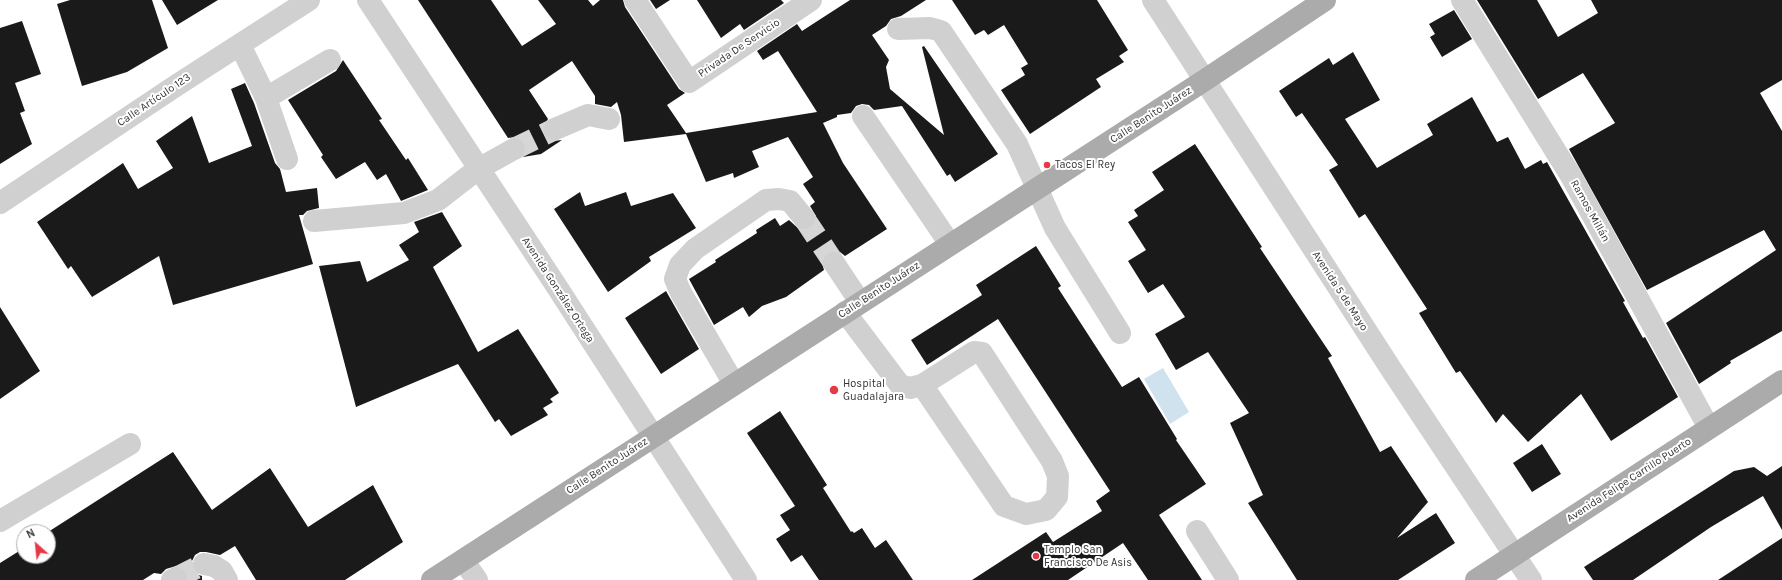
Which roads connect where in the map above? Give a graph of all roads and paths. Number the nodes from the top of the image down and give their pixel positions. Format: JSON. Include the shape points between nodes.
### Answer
{"nodes":[{"id":1,"x":309,"y":0,"type":"edge"},
{"id":2,"x":368,"y":0,"type":"edge"},
{"id":3,"x":635,"y":0,"type":"edge"},
{"id":4,"x":811,"y":0,"type":"edge"},
{"id":5,"x":1153,"y":0,"type":"edge"},
{"id":6,"x":1325,"y":0,"type":"edge"},
{"id":7,"x":1462,"y":0,"type":"edge"},
{"id":8,"x":898,"y":29,"type":"dead end"},
{"id":9,"x":240,"y":44,"type":"junction"},
{"id":10,"x":330,"y":60,"type":"dead end"},
{"id":11,"x":1204,"y":80,"type":"junction"},
{"id":12,"x":266,"y":98,"type":"junction"},
{"id":13,"x":862,"y":116,"type":"dead end"},
{"id":14,"x":610,"y":119,"type":"dead end"},
{"id":15,"x":555,"y":129,"type":"tunnel mouth"},
{"id":16,"x":514,"y":149,"type":"tunnel mouth"},
{"id":17,"x":287,"y":158,"type":"dead end"},
{"id":18,"x":478,"y":169,"type":"junction"},
{"id":19,"x":1037,"y":188,"type":"junction"},
{"id":20,"x":0,"y":203,"type":"edge"},
{"id":21,"x":804,"y":218,"type":"tunnel mouth"},
{"id":22,"x":314,"y":221,"type":"dead end"},
{"id":23,"x":950,"y":244,"type":"junction"},
{"id":24,"x":834,"y":263,"type":"tunnel mouth"},
{"id":25,"x":853,"y":307,"type":"junction"},
{"id":26,"x":1120,"y":333,"type":"dead end"},
{"id":27,"x":1782,"y":381,"type":"edge"},
{"id":28,"x":734,"y":384,"type":"junction"},
{"id":29,"x":922,"y":385,"type":"junction"},
{"id":30,"x":1709,"y":428,"type":"junction"},
{"id":31,"x":652,"y":437,"type":"junction"},
{"id":32,"x":130,"y":444,"type":"dead end"},
{"id":33,"x":0,"y":521,"type":"edge"},
{"id":34,"x":1197,"y":531,"type":"dead end"},
{"id":35,"x":1514,"y":554,"type":"junction"},
{"id":36,"x":463,"y":560,"type":"junction"},
{"id":37,"x":204,"y":564,"type":"dead end"},
{"id":38,"x":227,"y":580,"type":"edge"},
{"id":39,"x":432,"y":580,"type":"edge"},
{"id":40,"x":477,"y":580,"type":"edge"},
{"id":41,"x":746,"y":580,"type":"edge"},
{"id":42,"x":1228,"y":580,"type":"edge"},
{"id":43,"x":1476,"y":580,"type":"edge"},
{"id":44,"x":1531,"y":580,"type":"edge"}],
"edges":[{"from":1,"to":9,"type":"street","name":"Calle Artículo 123"},
{"from":2,"to":18,"type":"street","name":"Avenida González Ortega"},
{"from":3,"to":4,"type":"street","name":"Privada De Servicio","via":[[689,82]]},
{"from":5,"to":11,"type":"street","name":"Avenida 5 de Mayo"},
{"from":6,"to":11,"type":"main road","name":"Calle Benito Juárez"},
{"from":7,"to":30,"type":"street","name":"Ramos Millán","via":[[1571,176]]},
{"from":8,"to":19,"type":"street","via":[[930,28],[941,31],[1017,144]]},
{"from":9,"to":12,"type":"street"},
{"from":9,"to":20,"type":"street","name":"Calle Artículo 123"},
{"from":10,"to":12,"type":"street"},
{"from":11,"to":19,"type":"main road","name":"Calle Benito Juárez"},
{"from":11,"to":35,"type":"street","name":"Avenida 5 de Mayo","via":[[1382,356]]},
{"from":12,"to":17,"type":"street"},
{"from":13,"to":23,"type":"street"},
{"from":14,"to":15,"type":"street","via":[[588,115]]},
{"from":16,"to":18,"type":"street"},
{"from":18,"to":22,"type":"street","via":[[438,200],[404,213]]},
{"from":18,"to":31,"type":"street","name":"Avenida González Ortega"},
{"from":19,"to":23,"type":"main road","name":"Calle Benito Juárez"},
{"from":19,"to":26,"type":"street","via":[[1055,228]]},
{"from":21,"to":28,"type":"street","via":[[790,202],[779,199],[766,200],[695,249],[680,265],[675,279],[681,293]]},
{"from":23,"to":25,"type":"main road","name":"Calle Benito Juárez"},
{"from":24,"to":25,"type":"street"},
{"from":25,"to":28,"type":"main road","name":"Calle Benito Juárez"},
{"from":25,"to":29,"type":"street","via":[[900,385],[910,388]]},
{"from":27,"to":30,"type":"main road","name":"Avenida Felipe Carrillo Puerto"},
{"from":28,"to":31,"type":"main road","name":"Calle Benito Juárez"},
{"from":29,"to":29,"type":"street","via":[[1004,506],[1026,514],[1046,510],[1057,497],[1058,476],[1052,462],[982,353],[974,352]]},
{"from":30,"to":35,"type":"main road","name":"Avenida Felipe Carrillo Puerto"},
{"from":31,"to":36,"type":"main road","name":"Calle Benito Juárez"},
{"from":31,"to":41,"type":"street","name":"Avenida González Ortega"},
{"from":32,"to":33,"type":"street"},
{"from":34,"to":42,"type":"street"},
{"from":35,"to":43,"type":"main road","name":"Avenida Felipe Carrillo Puerto"},
{"from":35,"to":44,"type":"street","name":"Avenida 5 de Mayo"},
{"from":36,"to":39,"type":"main road","name":"Calle Benito Juárez"},
{"from":36,"to":40,"type":"street"},
{"from":37,"to":38,"type":"street","via":[[222,571]]}]}
